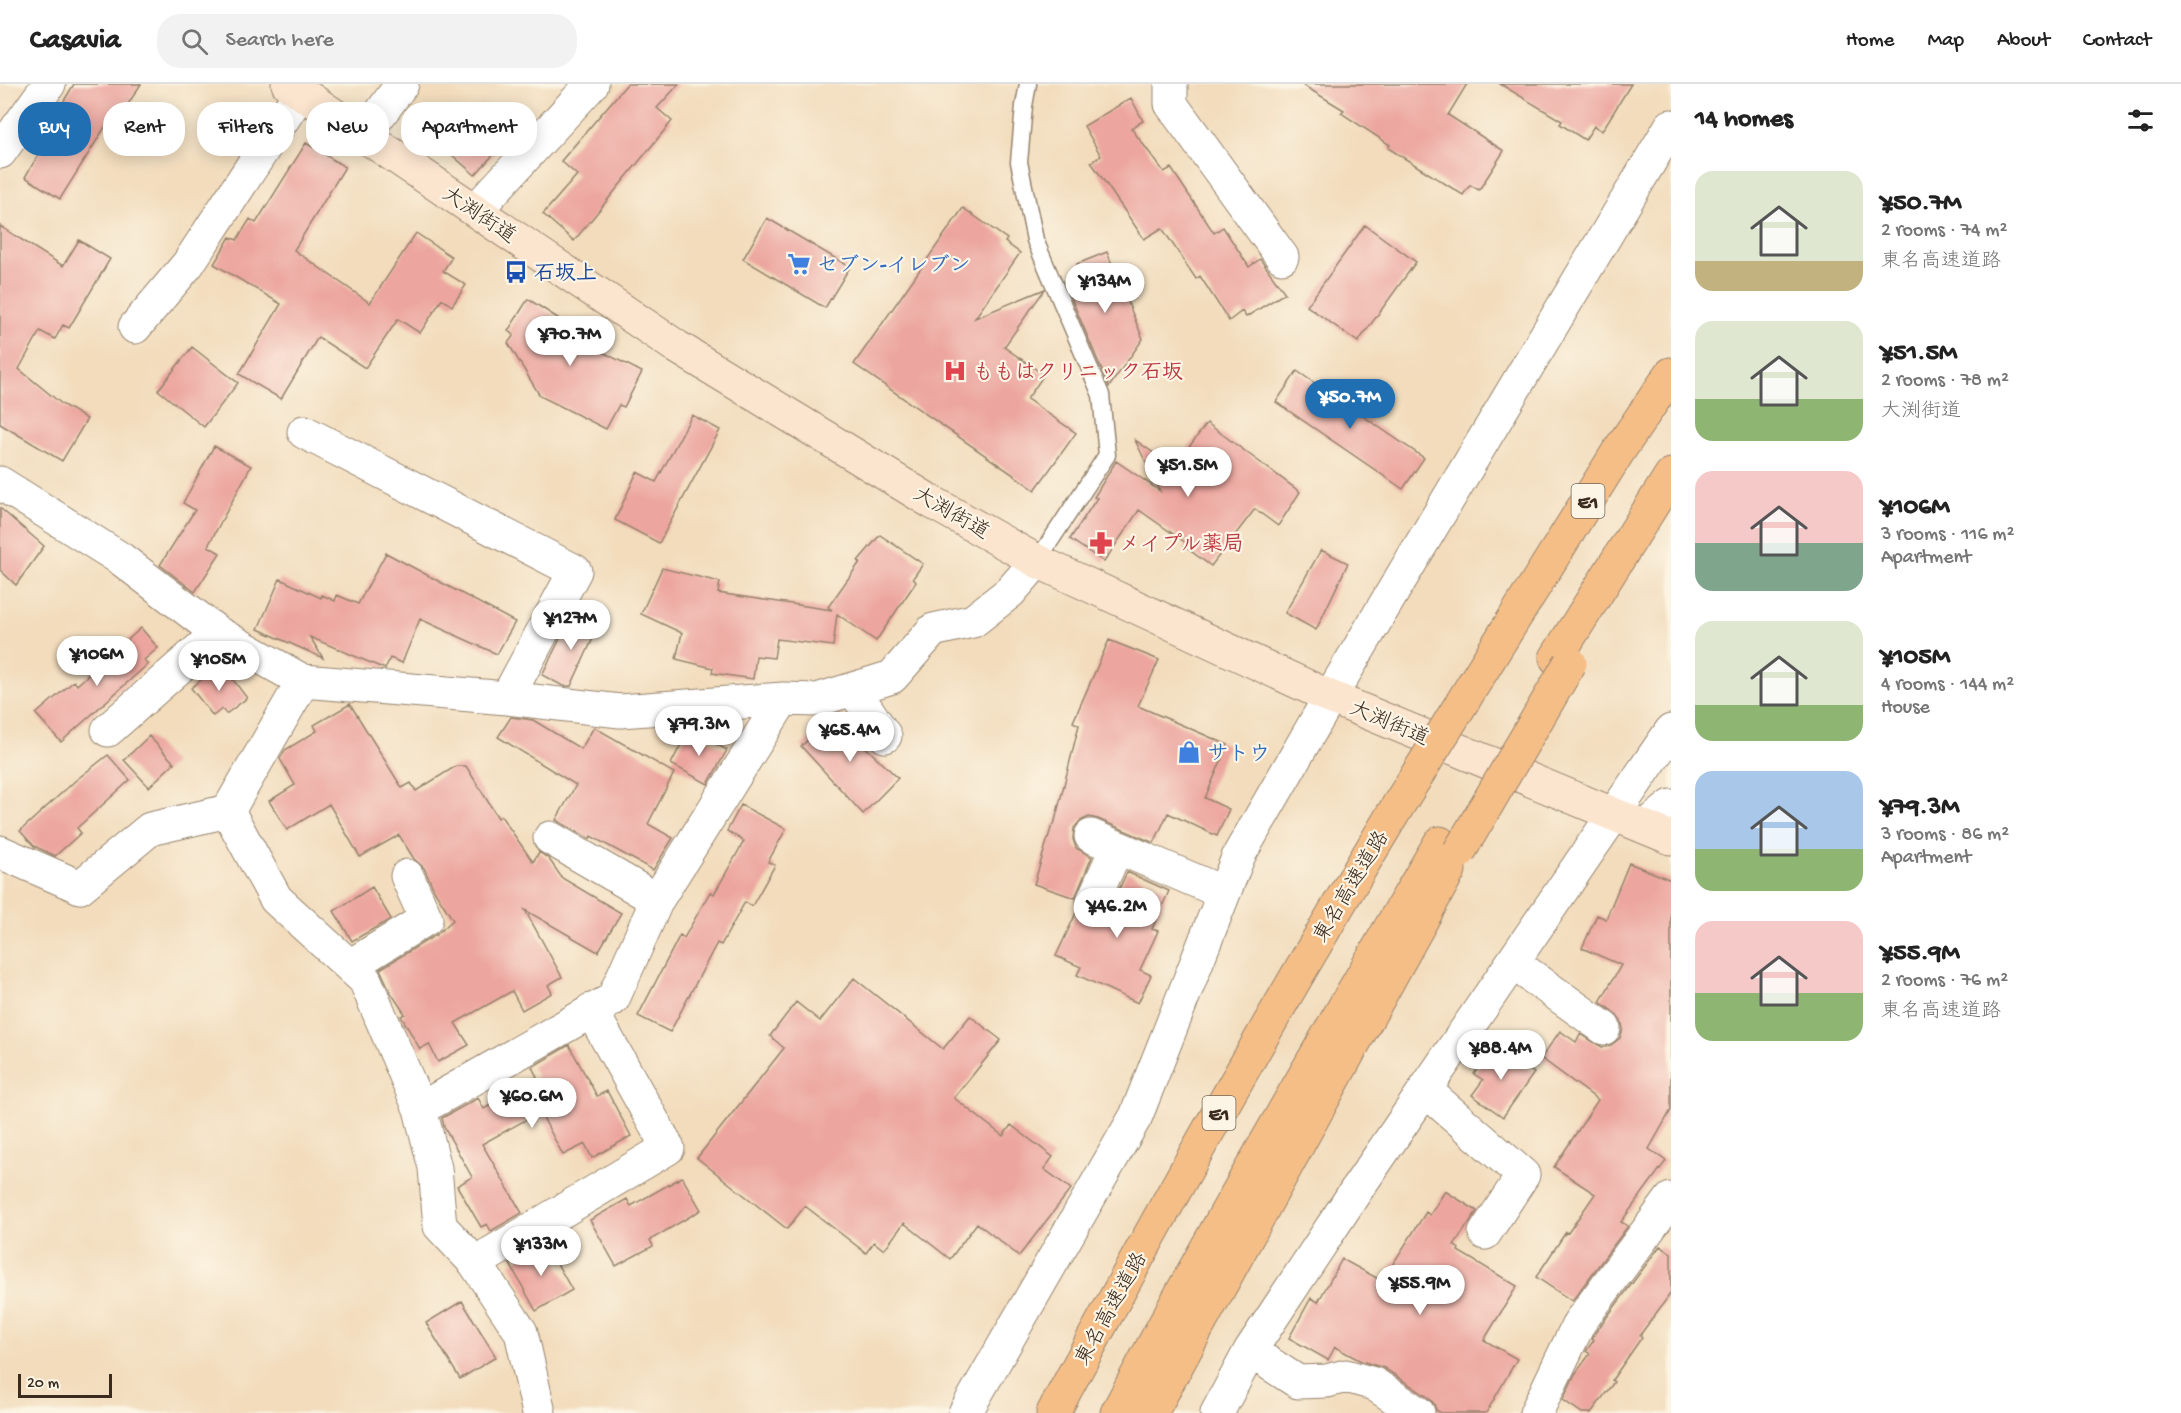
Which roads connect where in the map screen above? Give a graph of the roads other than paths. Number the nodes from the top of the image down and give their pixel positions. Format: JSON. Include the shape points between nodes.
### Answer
{"nodes":[{"id":1,"x":50,"y":84,"type":"edge"},
{"id":2,"x":402,"y":84,"type":"edge"},
{"id":3,"x":592,"y":84,"type":"edge"},
{"id":4,"x":1028,"y":84,"type":"edge"},
{"id":5,"x":1171,"y":84,"type":"edge"},
{"id":6,"x":294,"y":89,"type":"edge"},
{"id":7,"x":313,"y":102,"type":"edge"},
{"id":8,"x":388,"y":102,"type":"edge"},
{"id":9,"x":1671,"y":126,"type":"edge"},
{"id":10,"x":0,"y":152,"type":"edge"},
{"id":11,"x":389,"y":153,"type":"edge"},
{"id":12,"x":476,"y":210,"type":"junction"},
{"id":13,"x":1282,"y":257,"type":"dead end"},
{"id":14,"x":135,"y":327,"type":"dead end"},
{"id":15,"x":1671,"y":374,"type":"edge"},
{"id":16,"x":304,"y":432,"type":"dead end"},
{"id":17,"x":1671,"y":475,"type":"edge"},
{"id":18,"x":0,"y":483,"type":"edge"},
{"id":19,"x":1037,"y":561,"type":"junction"},
{"id":20,"x":218,"y":633,"type":"junction"},
{"id":21,"x":303,"y":681,"type":"junction"},
{"id":22,"x":853,"y":689,"type":"junction"},
{"id":23,"x":1330,"y":697,"type":"junction"},
{"id":24,"x":507,"y":698,"type":"junction"},
{"id":25,"x":783,"y":699,"type":"junction"},
{"id":26,"x":108,"y":730,"type":"dead end"},
{"id":27,"x":1671,"y":731,"type":"edge"},
{"id":28,"x":885,"y":736,"type":"dead end"},
{"id":29,"x":1671,"y":806,"type":"edge"},
{"id":30,"x":228,"y":812,"type":"junction"},
{"id":31,"x":1614,"y":815,"type":"junction"},
{"id":32,"x":1658,"y":832,"type":"edge"},
{"id":33,"x":550,"y":838,"type":"dead end"},
{"id":34,"x":1449,"y":848,"type":"junction"},
{"id":35,"x":0,"y":852,"type":"edge"},
{"id":36,"x":407,"y":876,"type":"dead end"},
{"id":37,"x":1224,"y":893,"type":"junction"},
{"id":38,"x":657,"y":900,"type":"junction"},
{"id":39,"x":1094,"y":901,"type":"dead end"},
{"id":40,"x":1514,"y":963,"type":"junction"},
{"id":41,"x":350,"y":966,"type":"junction"},
{"id":42,"x":591,"y":1010,"type":"junction"},
{"id":43,"x":1604,"y":1028,"type":"dead end"},
{"id":44,"x":1425,"y":1090,"type":"junction"},
{"id":45,"x":420,"y":1109,"type":"junction"},
{"id":46,"x":1671,"y":1199,"type":"edge"},
{"id":47,"x":1485,"y":1233,"type":"dead end"},
{"id":48,"x":476,"y":1263,"type":"junction"},
{"id":49,"x":1250,"y":1351,"type":"junction"},
{"id":50,"x":539,"y":1413,"type":"edge"},
{"id":51,"x":964,"y":1413,"type":"edge"},
{"id":52,"x":1053,"y":1413,"type":"edge"},
{"id":53,"x":1117,"y":1413,"type":"edge"},
{"id":54,"x":1151,"y":1413,"type":"edge"},
{"id":55,"x":1217,"y":1413,"type":"edge"},
{"id":56,"x":1418,"y":1413,"type":"edge"},
{"id":57,"x":1536,"y":1413,"type":"edge"}],
"edges":[{"from":1,"to":10,"type":"street"},
{"from":2,"to":8,"type":"street"},
{"from":3,"to":12,"type":"street"},
{"from":4,"to":19,"type":"lane","via":[[1019,162],[1035,240],[1101,395],[1107,455]]},
{"from":5,"to":13,"type":"street","via":[[1171,104]]},
{"from":6,"to":7,"type":"street","name":"大渕街道"},
{"from":6,"to":14,"type":"street","via":[[188,264]]},
{"from":9,"to":23,"type":"street"},
{"from":11,"to":12,"type":"street","name":"大渕街道"},
{"from":12,"to":19,"type":"street","name":"大渕街道","via":[[677,347],[930,501]]},
{"from":15,"to":52,"type":"highway","name":"東名高速道路","number":"E1","bridge":true,"via":[[1618,452],[1303,964]]},
{"from":16,"to":24,"type":"street","via":[[575,571]]},
{"from":17,"to":34,"type":"highway","bridge":true},
{"from":18,"to":20,"type":"street","via":[[121,559]]},
{"from":19,"to":22,"type":"street","via":[[1010,592],[973,621],[933,630],[892,677]]},
{"from":19,"to":23,"type":"street","name":"大渕街道"},
{"from":20,"to":21,"type":"street"},
{"from":20,"to":26,"type":"street"},
{"from":21,"to":24,"type":"street"},
{"from":21,"to":30,"type":"street"},
{"from":22,"to":25,"type":"street","via":[[817,700]]},
{"from":22,"to":28,"type":"street"},
{"from":23,"to":31,"type":"street","name":"大渕街道"},
{"from":23,"to":37,"type":"street","via":[[1239,855]]},
{"from":24,"to":25,"type":"street","via":[[620,711]]},
{"from":25,"to":38,"type":"street"},
{"from":27,"to":31,"type":"street"},
{"from":29,"to":32,"type":"street"},
{"from":30,"to":35,"type":"street","via":[[150,829],[80,887]]},
{"from":30,"to":41,"type":"street","via":[[276,900]]},
{"from":31,"to":32,"type":"street","name":"大渕街道"},
{"from":31,"to":40,"type":"street"},
{"from":33,"to":38,"type":"street"},
{"from":34,"to":53,"type":"highway","via":[[1328,1034]]},
{"from":34,"to":54,"type":"highway"},
{"from":36,"to":41,"type":"street","via":[[426,919]]},
{"from":37,"to":39,"type":"street","via":[[1104,841]]},
{"from":37,"to":51,"type":"street","via":[[1136,1116]]},
{"from":38,"to":42,"type":"street","via":[[613,999]]},
{"from":40,"to":43,"type":"street"},
{"from":40,"to":44,"type":"street"},
{"from":41,"to":45,"type":"street","via":[[365,980]]},
{"from":42,"to":45,"type":"street"},
{"from":42,"to":48,"type":"street","via":[[668,1148]]},
{"from":44,"to":47,"type":"street","via":[[1523,1174]]},
{"from":44,"to":49,"type":"street"},
{"from":45,"to":48,"type":"street","via":[[435,1168],[440,1226]]},
{"from":46,"to":57,"type":"street","via":[[1579,1323]]},
{"from":48,"to":50,"type":"street","via":[[521,1332]]},
{"from":49,"to":55,"type":"street"},
{"from":49,"to":56,"type":"street","via":[[1298,1383],[1346,1376],[1374,1384]]}]}
